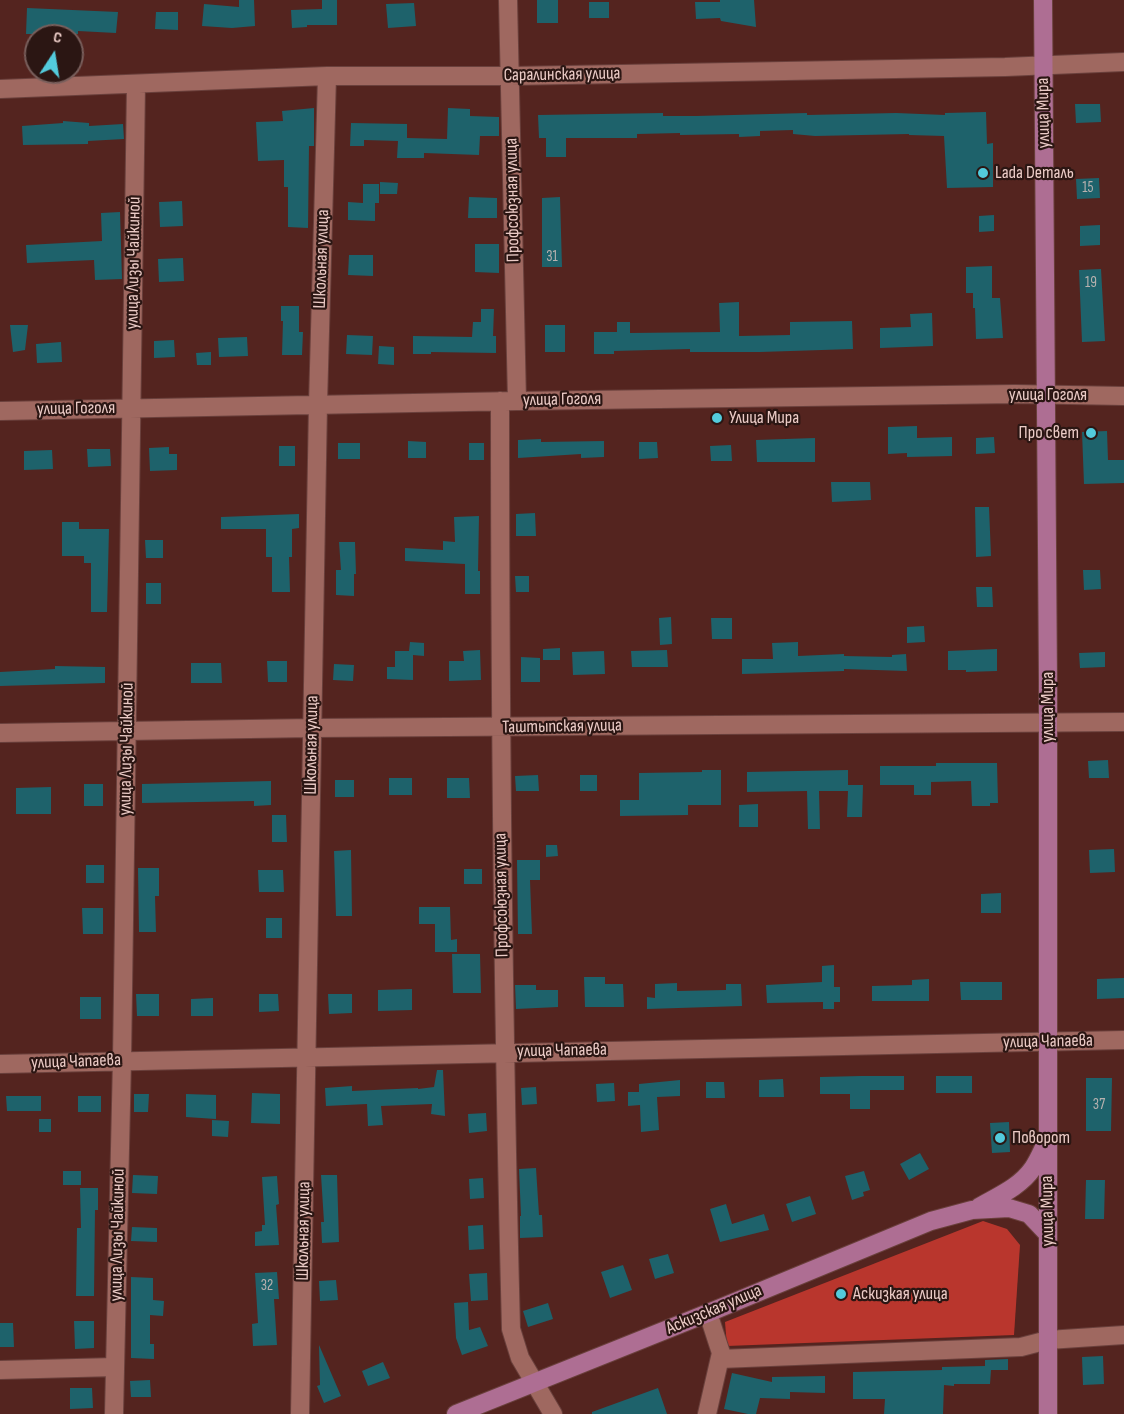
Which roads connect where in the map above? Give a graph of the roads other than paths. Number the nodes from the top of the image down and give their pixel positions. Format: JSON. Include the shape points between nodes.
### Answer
{"nodes":[{"id":1,"x":508,"y":0,"type":"edge"},
{"id":2,"x":1043,"y":0,"type":"edge"},
{"id":3,"x":1124,"y":62,"type":"edge"},
{"id":4,"x":1043,"y":65,"type":"junction"},
{"id":5,"x":327,"y":76,"type":"junction"},
{"id":6,"x":511,"y":76,"type":"junction"},
{"id":7,"x":136,"y":84,"type":"junction"},
{"id":8,"x":0,"y":89,"type":"edge"},
{"id":9,"x":1046,"y":395,"type":"junction"},
{"id":10,"x":1124,"y":396,"type":"edge"},
{"id":11,"x":509,"y":401,"type":"junction"},
{"id":12,"x":318,"y":404,"type":"junction"},
{"id":13,"x":132,"y":408,"type":"junction"},
{"id":14,"x":0,"y":411,"type":"edge"},
{"id":15,"x":1124,"y":722,"type":"edge"},
{"id":16,"x":1048,"y":723,"type":"junction"},
{"id":17,"x":312,"y":728,"type":"junction"},
{"id":18,"x":500,"y":728,"type":"junction"},
{"id":19,"x":127,"y":731,"type":"junction"},
{"id":20,"x":0,"y":733,"type":"edge"},
{"id":21,"x":1124,"y":1040,"type":"edge"},
{"id":22,"x":1048,"y":1042,"type":"junction"},
{"id":23,"x":504,"y":1052,"type":"junction"},
{"id":24,"x":307,"y":1056,"type":"junction"},
{"id":25,"x":122,"y":1060,"type":"junction"},
{"id":26,"x":0,"y":1064,"type":"edge"},
{"id":27,"x":1047,"y":1141,"type":"junction"},
{"id":28,"x":972,"y":1210,"type":"junction"},
{"id":29,"x":1047,"y":1233,"type":"junction"},
{"id":30,"x":708,"y":1313,"type":"junction"},
{"id":31,"x":1124,"y":1335,"type":"edge"},
{"id":32,"x":1048,"y":1340,"type":"junction"},
{"id":33,"x":720,"y":1359,"type":"junction"},
{"id":34,"x":115,"y":1367,"type":"junction"},
{"id":35,"x":0,"y":1370,"type":"edge"},
{"id":36,"x":535,"y":1383,"type":"junction"},
{"id":37,"x":114,"y":1414,"type":"edge"},
{"id":38,"x":300,"y":1414,"type":"edge"},
{"id":39,"x":456,"y":1414,"type":"edge"},
{"id":40,"x":553,"y":1414,"type":"edge"},
{"id":41,"x":707,"y":1414,"type":"edge"},
{"id":42,"x":1048,"y":1414,"type":"edge"}],
"edges":[{"from":1,"to":6,"type":"street","name":"Профсоюзная улица"},
{"from":2,"to":4,"type":"main road","name":"улица Мира"},
{"from":3,"to":4,"type":"street","name":"Саралинская улица"},
{"from":4,"to":6,"type":"street","name":"Саралинская улица"},
{"from":4,"to":9,"type":"main road","name":"улица Мира"},
{"from":5,"to":6,"type":"street","name":"Саралинская улица"},
{"from":5,"to":7,"type":"street","name":"Саралинская улица"},
{"from":5,"to":12,"type":"street","name":"Школьная улица"},
{"from":6,"to":11,"type":"street","name":"Профсоюзная улица"},
{"from":7,"to":8,"type":"street","name":"Саралинская улица"},
{"from":7,"to":13,"type":"street","name":"улица Лизы Чайкиной"},
{"from":9,"to":10,"type":"street","name":"улица Гоголя"},
{"from":9,"to":11,"type":"street","name":"улица Гоголя"},
{"from":9,"to":16,"type":"main road","name":"улица Мира"},
{"from":11,"to":12,"type":"street","name":"улица Гоголя"},
{"from":11,"to":18,"type":"street","name":"Профсоюзная улица"},
{"from":12,"to":13,"type":"street","name":"улица Гоголя"},
{"from":12,"to":17,"type":"street","name":"Школьная улица"},
{"from":13,"to":14,"type":"street","name":"улица Гоголя"},
{"from":13,"to":19,"type":"street","name":"улица Лизы Чайкиной"},
{"from":15,"to":16,"type":"street","name":"Таштыпская улица"},
{"from":16,"to":18,"type":"street","name":"Таштыпская улица"},
{"from":16,"to":22,"type":"main road","name":"улица Мира"},
{"from":17,"to":18,"type":"street","name":"Таштыпская улица"},
{"from":17,"to":19,"type":"street","name":"Таштыпская улица"},
{"from":17,"to":24,"type":"street","name":"Школьная улица"},
{"from":18,"to":23,"type":"street","name":"Профсоюзная улица"},
{"from":19,"to":20,"type":"street","name":"Таштыпская улица"},
{"from":19,"to":25,"type":"street","name":"улица Лизы Чайкиной"},
{"from":21,"to":22,"type":"street","name":"улица Чапаева"},
{"from":22,"to":23,"type":"street","name":"улица Чапаева"},
{"from":22,"to":27,"type":"main road","name":"улица Мира"},
{"from":23,"to":24,"type":"street","name":"улица Чапаева"},
{"from":23,"to":36,"type":"street","name":"Профсоюзная улица","via":[[511,1329],[520,1358]]},
{"from":24,"to":25,"type":"street","name":"улица Чапаева"},
{"from":24,"to":38,"type":"street","name":"Школьная улица"},
{"from":25,"to":26,"type":"street","name":"улица Чапаева"},
{"from":25,"to":34,"type":"street","name":"улица Лизы Чайкиной"},
{"from":27,"to":28,"type":"main road","via":[[1024,1178]]},
{"from":27,"to":29,"type":"main road","name":"улица Мира"},
{"from":28,"to":29,"type":"main road","via":[[1009,1208],[1029,1214]]},
{"from":28,"to":30,"type":"main road","name":"Аскизская улица","via":[[931,1221]]},
{"from":29,"to":32,"type":"main road","name":"улица Мира"},
{"from":30,"to":33,"type":"street"},
{"from":30,"to":36,"type":"main road","name":"Аскизская улица"},
{"from":31,"to":32,"type":"street"},
{"from":32,"to":33,"type":"street","via":[[1021,1347]]},
{"from":32,"to":42,"type":"main road","name":"улица Мира"},
{"from":33,"to":41,"type":"street"},
{"from":34,"to":35,"type":"street"},
{"from":34,"to":37,"type":"street","name":"улица Лизы Чайкиной"},
{"from":36,"to":39,"type":"main road","name":"Аскизская улица"},
{"from":36,"to":40,"type":"street","name":"Профсоюзная улица"}]}
